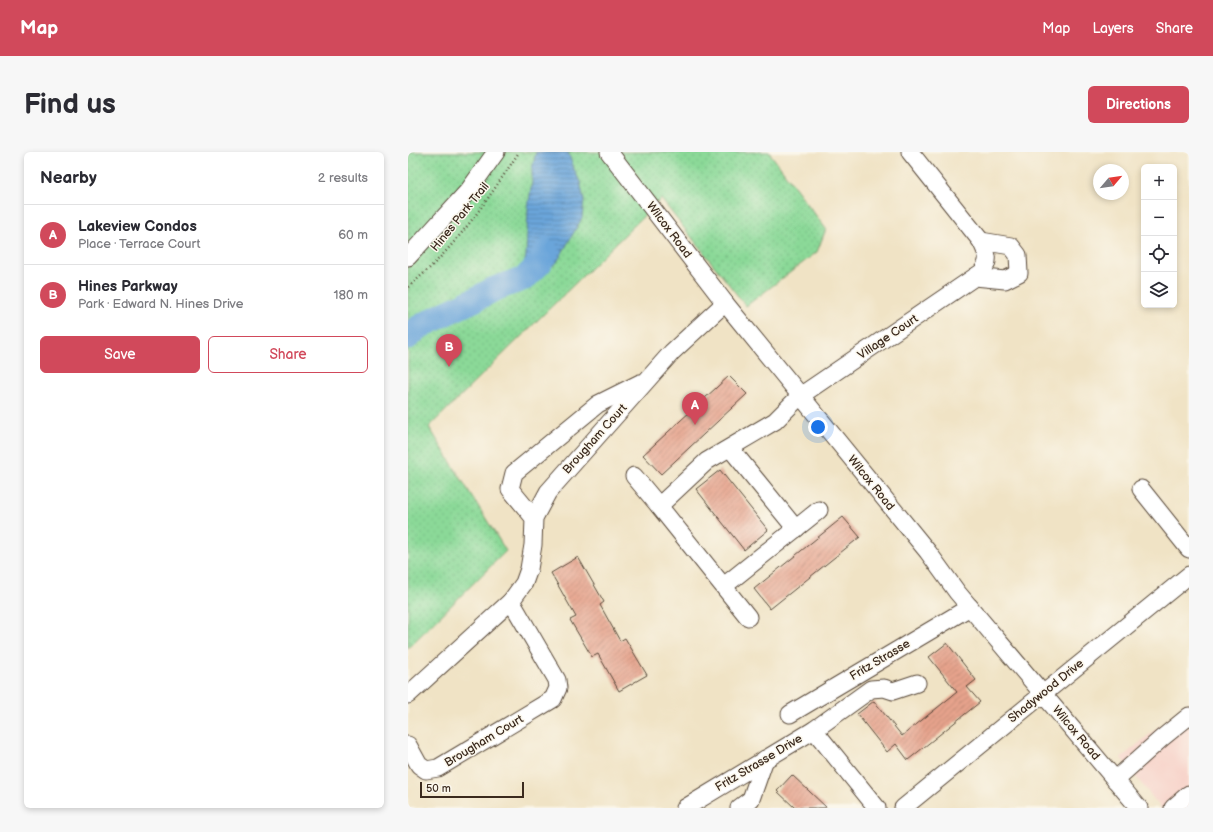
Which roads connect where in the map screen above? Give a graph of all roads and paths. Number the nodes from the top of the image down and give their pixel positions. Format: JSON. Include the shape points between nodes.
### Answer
{"nodes":[{"id":1,"x":496,"y":152,"type":"edge"},
{"id":2,"x":519,"y":152,"type":"edge"},
{"id":3,"x":609,"y":152,"type":"edge"},
{"id":4,"x":910,"y":152,"type":"edge"},
{"id":5,"x":981,"y":241,"type":"junction"},
{"id":6,"x":408,"y":257,"type":"edge"},
{"id":7,"x":975,"y":277,"type":"junction"},
{"id":8,"x":408,"y":287,"type":"edge"},
{"id":9,"x":725,"y":303,"type":"junction"},
{"id":10,"x":648,"y":378,"type":"junction"},
{"id":11,"x":800,"y":396,"type":"junction"},
{"id":12,"x":730,"y":448,"type":"junction"},
{"id":13,"x":634,"y":476,"type":"dead end"},
{"id":14,"x":1141,"y":489,"type":"dead end"},
{"id":15,"x":659,"y":506,"type":"junction"},
{"id":16,"x":819,"y":510,"type":"dead end"},
{"id":17,"x":534,"y":518,"type":"junction"},
{"id":18,"x":796,"y":529,"type":"junction"},
{"id":19,"x":1189,"y":549,"type":"edge"},
{"id":20,"x":1189,"y":575,"type":"edge"},
{"id":21,"x":724,"y":586,"type":"junction"},
{"id":22,"x":511,"y":601,"type":"junction"},
{"id":23,"x":970,"y":606,"type":"junction"},
{"id":24,"x":748,"y":617,"type":"dead end"},
{"id":25,"x":916,"y":683,"type":"dead end"},
{"id":26,"x":1042,"y":694,"type":"junction"},
{"id":27,"x":408,"y":695,"type":"edge"},
{"id":28,"x":790,"y":714,"type":"dead end"},
{"id":29,"x":1189,"y":716,"type":"edge"},
{"id":30,"x":814,"y":730,"type":"junction"},
{"id":31,"x":408,"y":745,"type":"edge"},
{"id":32,"x":765,"y":759,"type":"junction"},
{"id":33,"x":1116,"y":780,"type":"junction"},
{"id":34,"x":1189,"y":794,"type":"edge"},
{"id":35,"x":905,"y":807,"type":"edge"},
{"id":36,"x":685,"y":808,"type":"edge"},
{"id":37,"x":739,"y":808,"type":"edge"},
{"id":38,"x":877,"y":808,"type":"edge"},
{"id":39,"x":1139,"y":808,"type":"edge"},
{"id":40,"x":1173,"y":808,"type":"edge"}],
"edges":[{"from":1,"to":6,"type":"street","via":[[469,190]]},
{"from":2,"to":8,"type":"path","name":"Hines Park Trail","via":[[452,245],[425,274]]},
{"from":3,"to":9,"type":"street","name":"Wilcox Road"},
{"from":4,"to":5,"type":"street","name":"Village Court"},
{"from":5,"to":7,"type":"street","name":"Village Court","via":[[988,259],[982,272]]},
{"from":5,"to":7,"type":"street","via":[[1011,246],[1018,255],[1019,273],[1005,280]]},
{"from":7,"to":11,"type":"street","name":"Village Court"},
{"from":9,"to":10,"type":"street","name":"Brougham Court"},
{"from":9,"to":11,"type":"street","name":"Wilcox Road"},
{"from":10,"to":17,"type":"street","name":"Brougham Court","via":[[548,492]]},
{"from":10,"to":17,"type":"street","via":[[598,404],[514,473],[510,489]]},
{"from":11,"to":12,"type":"street","name":"Village Court","via":[[775,421]]},
{"from":11,"to":23,"type":"street","name":"Wilcox Road"},
{"from":12,"to":15,"type":"street","name":"Village Court","via":[[707,461]]},
{"from":12,"to":18,"type":"street"},
{"from":13,"to":15,"type":"street"},
{"from":14,"to":19,"type":"street"},
{"from":15,"to":21,"type":"street"},
{"from":16,"to":18,"type":"street"},
{"from":17,"to":22,"type":"street","name":"Brougham Court","via":[[529,569],[524,583]]},
{"from":18,"to":21,"type":"street"},
{"from":20,"to":26,"type":"street","name":"Shadywood Drive"},
{"from":21,"to":24,"type":"street"},
{"from":22,"to":27,"type":"street","name":"Brougham Court"},
{"from":22,"to":31,"type":"street","name":"Brougham Court","via":[[557,680],[558,688],[553,699],[438,768],[426,770],[419,765]]},
{"from":23,"to":26,"type":"street","name":"Wilcox Road"},
{"from":23,"to":28,"type":"street","name":"Fritz Strasse"},
{"from":25,"to":30,"type":"street","name":"Fritz Strasse Drive","via":[[892,691],[884,688],[871,689]]},
{"from":26,"to":33,"type":"street","name":"Wilcox Road"},
{"from":26,"to":35,"type":"street","name":"Shadywood Drive"},
{"from":29,"to":33,"type":"street"},
{"from":30,"to":32,"type":"street","name":"Fritz Strasse Drive"},
{"from":30,"to":38,"type":"street","name":"Fritz Strasse Drive"},
{"from":32,"to":36,"type":"street","name":"Fritz Strasse Drive"},
{"from":32,"to":37,"type":"street","via":[[751,798]]},
{"from":33,"to":39,"type":"street","name":"Wilcox Road"},
{"from":34,"to":40,"type":"street"}]}
